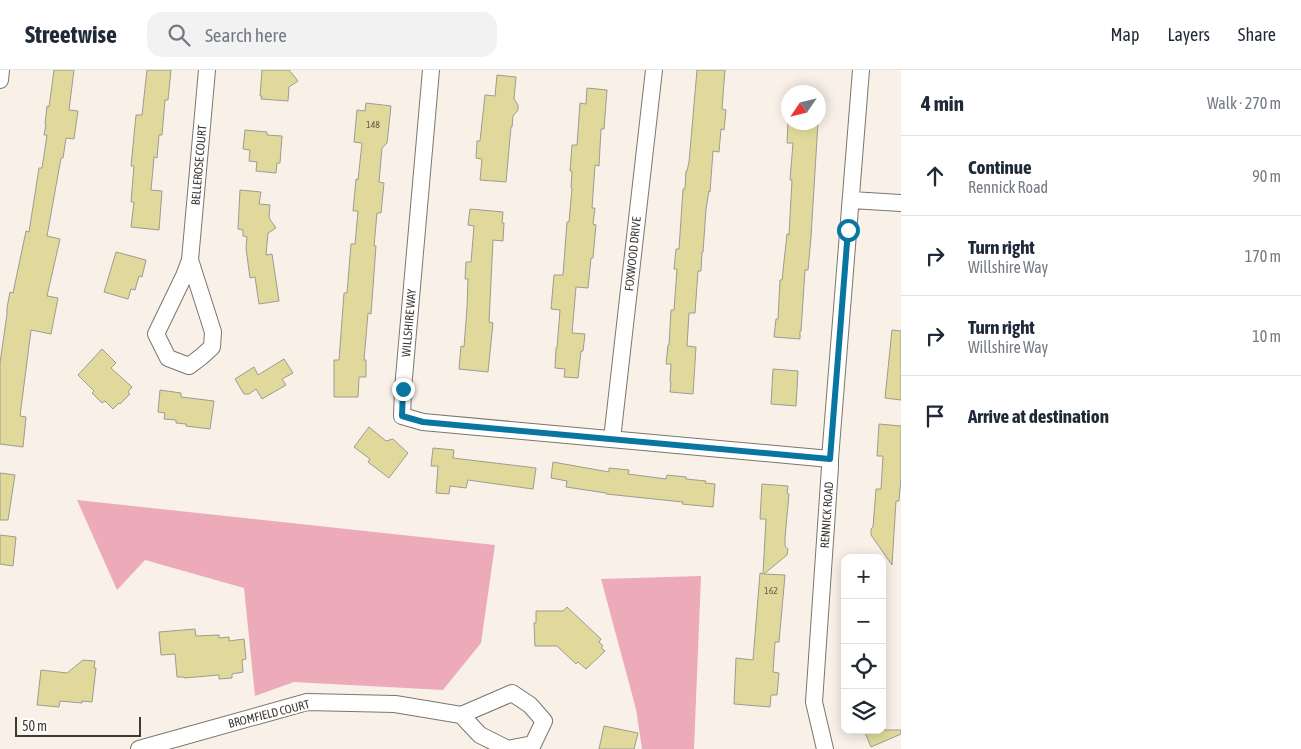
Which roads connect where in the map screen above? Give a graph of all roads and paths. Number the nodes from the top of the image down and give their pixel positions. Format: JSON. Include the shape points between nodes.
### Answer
{"nodes":[{"id":1,"x":2,"y":70,"type":"edge"},
{"id":2,"x":207,"y":70,"type":"edge"},
{"id":3,"x":431,"y":70,"type":"edge"},
{"id":4,"x":654,"y":70,"type":"edge"},
{"id":5,"x":861,"y":70,"type":"edge"},
{"id":6,"x":0,"y":80,"type":"edge"},
{"id":7,"x":851,"y":200,"type":"junction"},
{"id":8,"x":901,"y":203,"type":"edge"},
{"id":9,"x":190,"y":260,"type":"junction"},
{"id":10,"x":612,"y":439,"type":"junction"},
{"id":11,"x":830,"y":459,"type":"junction"},
{"id":12,"x":461,"y":715,"type":"junction"},
{"id":13,"x":140,"y":749,"type":"edge"},
{"id":14,"x":508,"y":749,"type":"edge"},
{"id":15,"x":825,"y":749,"type":"edge"}],
"edges":[{"from":1,"to":6,"type":"street"},
{"from":2,"to":9,"type":"street","name":"BELLEROSE COURT"},
{"from":3,"to":10,"type":"street","name":"WILLSHIRE WAY","via":[[402,416],[423,422]]},
{"from":4,"to":10,"type":"street","name":"FOXWOOD DRIVE"},
{"from":5,"to":7,"type":"street","name":"RENNICK ROAD"},
{"from":7,"to":8,"type":"street"},
{"from":7,"to":11,"type":"street","name":"RENNICK ROAD"},
{"from":9,"to":9,"type":"street","name":"BELLEROSE COURT","via":[[156,334],[168,358],[189,366],[212,347],[213,332]]},
{"from":10,"to":11,"type":"street","name":"WILLSHIRE WAY"},
{"from":11,"to":15,"type":"street","name":"RENNICK ROAD","via":[[814,702]]},
{"from":12,"to":13,"type":"street","name":"BROMFIELD COURT","via":[[395,704],[307,702]]},
{"from":12,"to":14,"type":"street","via":[[480,735]]},
{"from":12,"to":14,"type":"street","via":[[512,692],[530,705],[544,721],[533,744]]}]}
